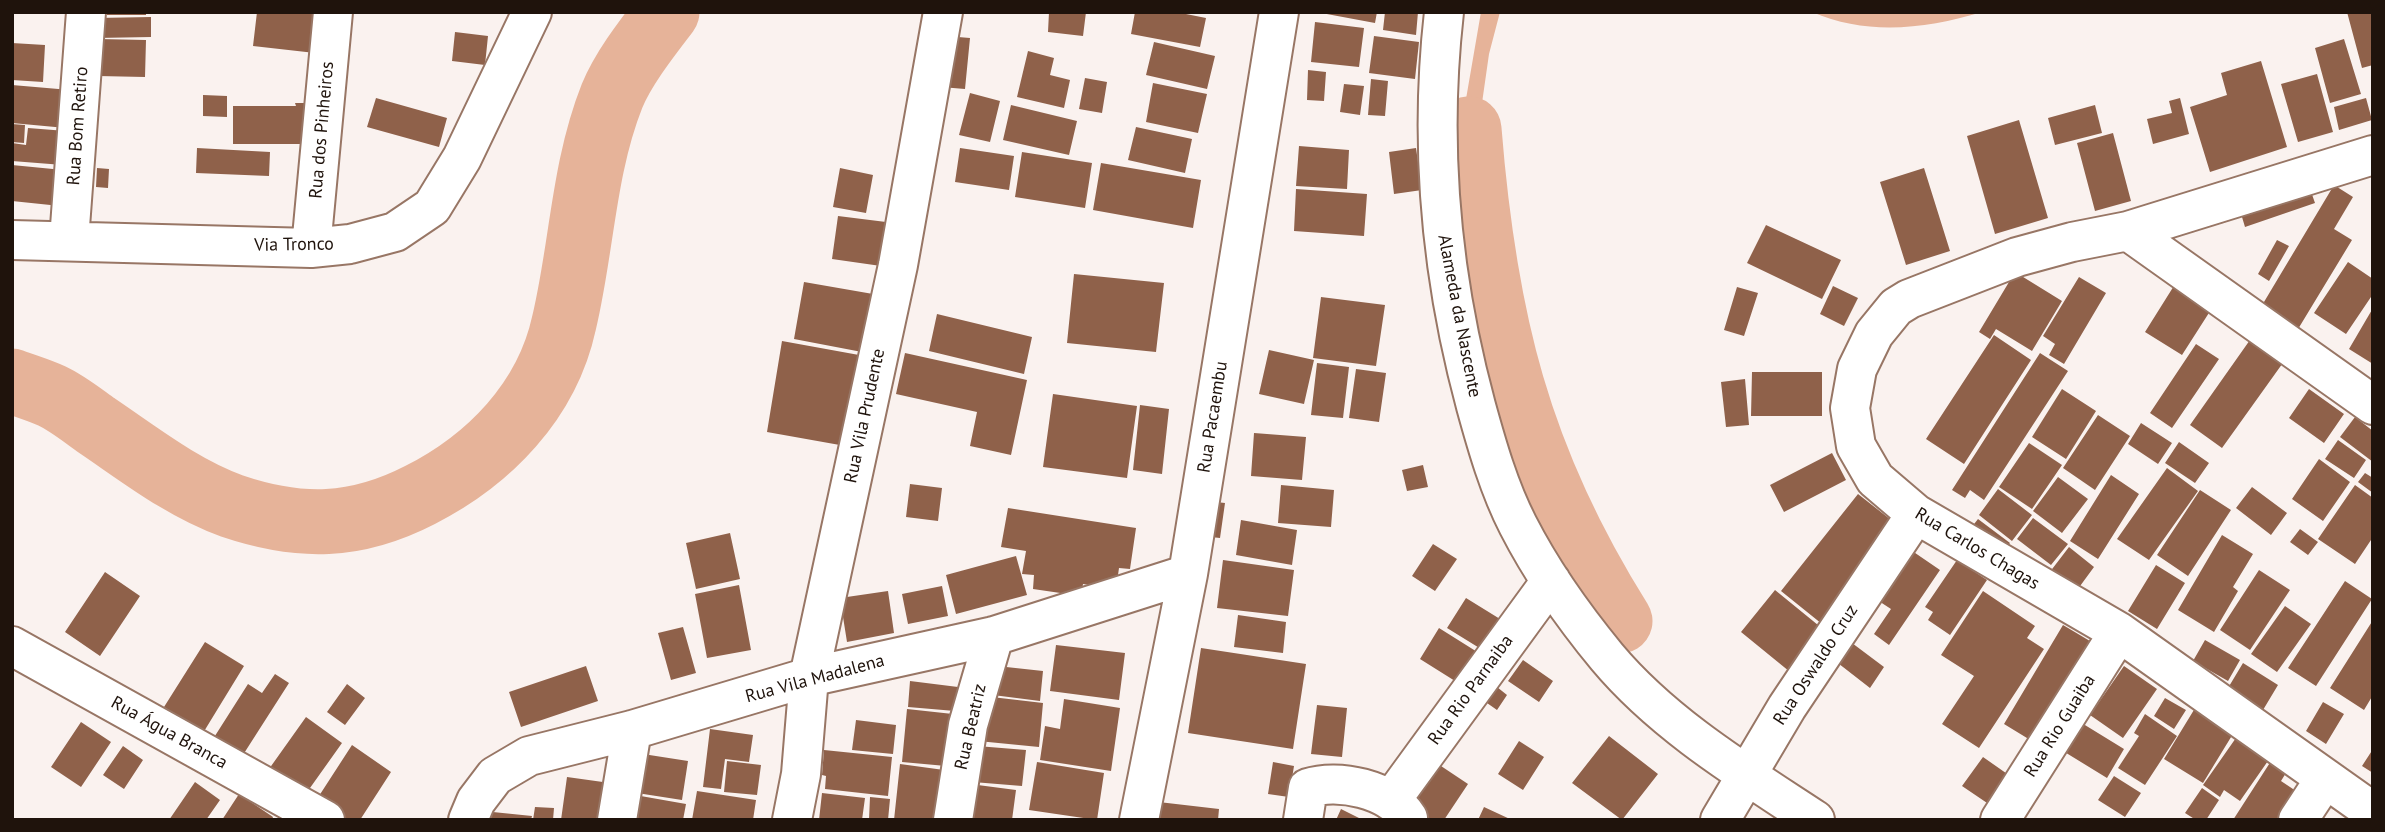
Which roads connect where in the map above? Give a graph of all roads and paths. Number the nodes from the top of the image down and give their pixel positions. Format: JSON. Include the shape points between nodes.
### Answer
{"nodes":[{"id":1,"x":86,"y":12,"type":"edge"},
{"id":2,"x":333,"y":12,"type":"edge"},
{"id":3,"x":532,"y":12,"type":"edge"},
{"id":4,"x":943,"y":12,"type":"edge"},
{"id":5,"x":1279,"y":12,"type":"edge"},
{"id":6,"x":1444,"y":12,"type":"edge"},
{"id":7,"x":2373,"y":156,"type":"edge"},
{"id":8,"x":2128,"y":231,"type":"junction"},
{"id":9,"x":12,"y":240,"type":"edge"},
{"id":10,"x":69,"y":240,"type":"junction"},
{"id":11,"x":311,"y":247,"type":"junction"},
{"id":12,"x":2373,"y":405,"type":"edge"},
{"id":13,"x":1916,"y":514,"type":"junction"},
{"id":14,"x":1188,"y":574,"type":"junction"},
{"id":15,"x":1550,"y":581,"type":"junction"},
{"id":16,"x":2119,"y":632,"type":"junction"},
{"id":17,"x":994,"y":636,"type":"junction"},
{"id":18,"x":12,"y":646,"type":"edge"},
{"id":19,"x":809,"y":677,"type":"junction"},
{"id":20,"x":632,"y":730,"type":"junction"},
{"id":21,"x":1746,"y":775,"type":"junction"},
{"id":22,"x":2325,"y":779,"type":"junction"},
{"id":23,"x":1400,"y":809,"type":"edge"},
{"id":24,"x":2373,"y":811,"type":"edge"},
{"id":25,"x":325,"y":820,"type":"edge"},
{"id":26,"x":468,"y":820,"type":"edge"},
{"id":27,"x":617,"y":820,"type":"edge"},
{"id":28,"x":792,"y":820,"type":"edge"},
{"id":29,"x":953,"y":820,"type":"edge"},
{"id":30,"x":1139,"y":820,"type":"edge"},
{"id":31,"x":1303,"y":820,"type":"edge"},
{"id":32,"x":1720,"y":820,"type":"edge"},
{"id":33,"x":1815,"y":820,"type":"edge"},
{"id":34,"x":2000,"y":820,"type":"edge"},
{"id":35,"x":2298,"y":820,"type":"edge"}],
"edges":[{"from":1,"to":10,"type":"street","name":"Rua Bom Retiro"},
{"from":2,"to":11,"type":"street","name":"Rua dos Pinheiros"},
{"from":3,"to":11,"type":"street","name":"Via Tronco","via":[[462,158],[432,207],[395,232],[350,244]]},
{"from":4,"to":19,"type":"street","name":"Rua Vila Prudente","via":[[898,264]]},
{"from":5,"to":14,"type":"street","name":"Rua Pacaembu"},
{"from":6,"to":15,"type":"street","name":"Alameda da Nascente","via":[[1436,141],[1443,242],[1463,358],[1491,460],[1517,525]]},
{"from":7,"to":8,"type":"street","name":"Rua Carlos Chagas"},
{"from":8,"to":12,"type":"street"},
{"from":8,"to":13,"type":"street","name":"Rua Carlos Chagas","via":[[2017,257],[1909,299],[1896,307],[1874,334],[1857,369],[1850,408],[1856,446],[1875,479]]},
{"from":9,"to":10,"type":"street","name":"Via Tronco"},
{"from":10,"to":11,"type":"street","name":"Via Tronco"},
{"from":13,"to":16,"type":"street","name":"Rua Carlos Chagas"},
{"from":13,"to":21,"type":"street","name":"Rua Oswaldo Cruz"},
{"from":14,"to":17,"type":"street","name":"Rua Vila Madalena"},
{"from":14,"to":30,"type":"street","name":"Rua Pacaembu"},
{"from":15,"to":21,"type":"street","name":"Alameda da Nascente","via":[[1608,658],[1671,718]]},
{"from":15,"to":23,"type":"street","name":"Rua Rio Parnaiba"},
{"from":16,"to":22,"type":"street","name":"Rua Carlos Chagas"},
{"from":16,"to":34,"type":"street","name":"Rua Rio Guaiba"},
{"from":17,"to":19,"type":"street","name":"Rua Vila Madalena"},
{"from":17,"to":29,"type":"street","name":"Rua Beatriz","via":[[968,725]]},
{"from":18,"to":25,"type":"street","name":"Rua Água Branca"},
{"from":19,"to":20,"type":"street","name":"Rua Vila Madalena"},
{"from":19,"to":28,"type":"street","name":"Rua Vila Prudente","via":[[801,774]]},
{"from":20,"to":26,"type":"street","name":"Rua Vila Madalena","via":[[530,756],[495,776],[475,801]]},
{"from":20,"to":27,"type":"street"},
{"from":21,"to":32,"type":"street","name":"Rua Oswaldo Cruz"},
{"from":21,"to":33,"type":"street","name":"Alameda da Nascente"},
{"from":22,"to":24,"type":"street","name":"Rua Carlos Chagas"},
{"from":22,"to":35,"type":"street"},
{"from":23,"to":31,"type":"street","via":[[1354,788],[1327,784],[1307,788]]}]}
